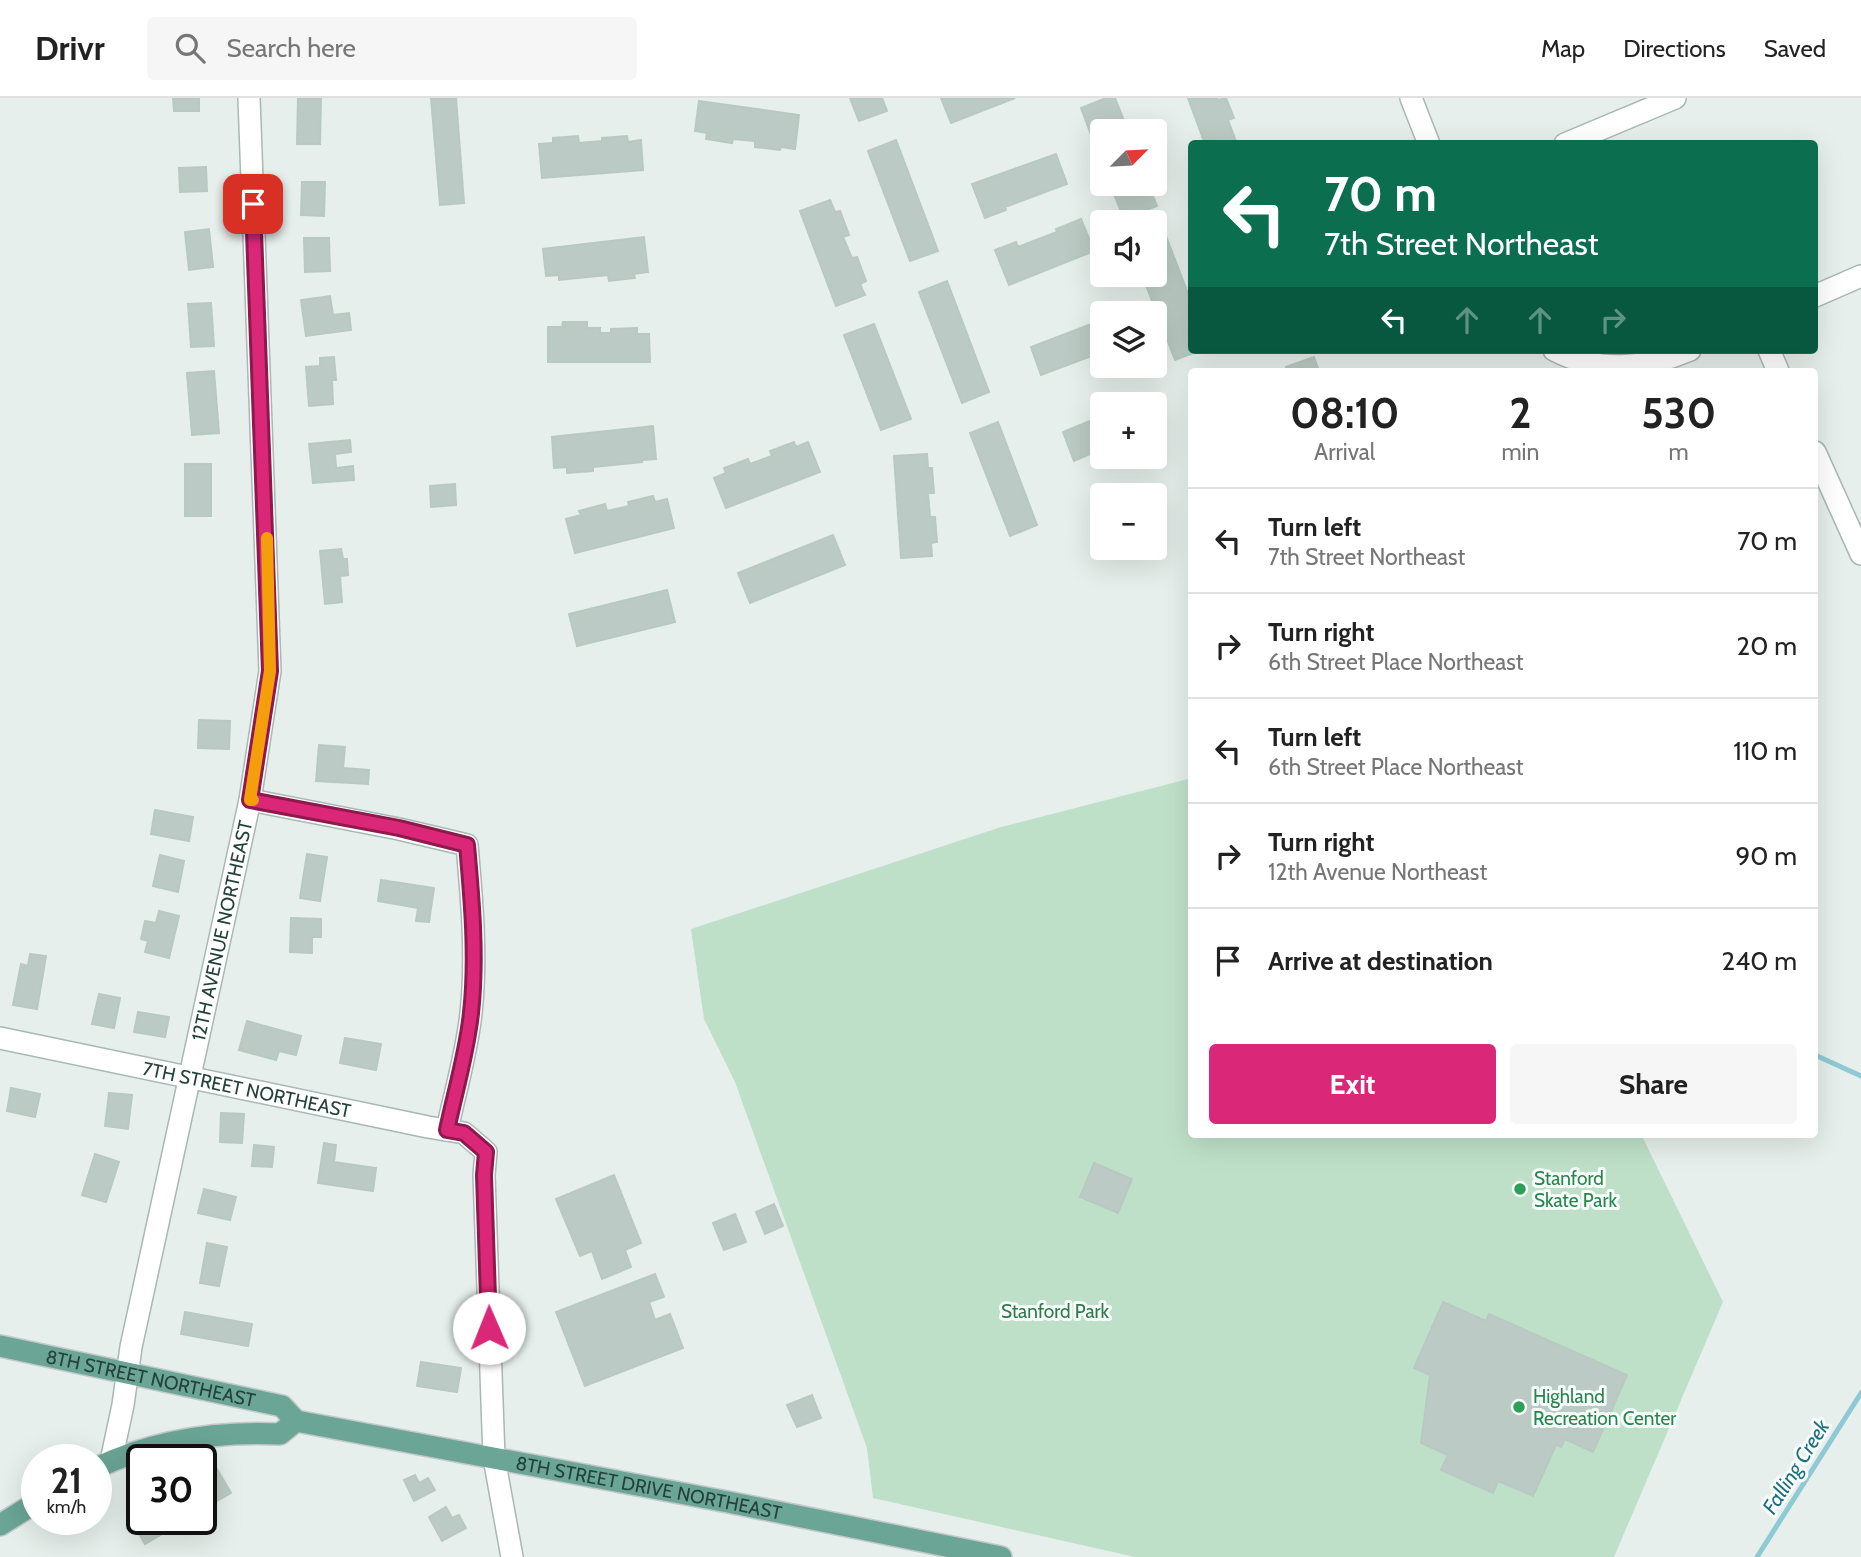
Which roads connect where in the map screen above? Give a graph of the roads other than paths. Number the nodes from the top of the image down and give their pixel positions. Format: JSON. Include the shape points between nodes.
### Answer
{"nodes":[{"id":1,"x":249,"y":98,"type":"edge"},
{"id":2,"x":1411,"y":98,"type":"edge"},
{"id":3,"x":1675,"y":98,"type":"edge"},
{"id":4,"x":1427,"y":140,"type":"edge"},
{"id":5,"x":1575,"y":140,"type":"edge"},
{"id":6,"x":1861,"y":276,"type":"edge"},
{"id":7,"x":1818,"y":295,"type":"edge"},
{"id":8,"x":1561,"y":354,"type":"edge"},
{"id":9,"x":1678,"y":354,"type":"edge"},
{"id":10,"x":1818,"y":459,"type":"edge"},
{"id":11,"x":1860,"y":552,"type":"edge"},
{"id":12,"x":250,"y":800,"type":"junction"},
{"id":13,"x":0,"y":1038,"type":"edge"},
{"id":14,"x":190,"y":1078,"type":"junction"},
{"id":15,"x":447,"y":1130,"type":"junction"},
{"id":16,"x":0,"y":1346,"type":"edge"},
{"id":17,"x":127,"y":1373,"type":"junction"},
{"id":18,"x":296,"y":1421,"type":"junction"},
{"id":19,"x":110,"y":1444,"type":"edge"},
{"id":20,"x":494,"y":1458,"type":"junction"},
{"id":21,"x":112,"y":1461,"type":"edge"},
{"id":22,"x":21,"y":1512,"type":"edge"},
{"id":23,"x":0,"y":1525,"type":"edge"},
{"id":24,"x":507,"y":1556,"type":"edge"},
{"id":25,"x":1001,"y":1557,"type":"edge"}],
"edges":[{"from":1,"to":12,"type":"street","name":"12TH AVENUE NORTHEAST","via":[[270,671]]},
{"from":2,"to":4,"type":"street"},
{"from":3,"to":5,"type":"street"},
{"from":6,"to":7,"type":"street"},
{"from":8,"to":9,"type":"street","via":[[1594,365],[1616,366],[1651,363]]},
{"from":10,"to":11,"type":"street"},
{"from":12,"to":14,"type":"street","name":"12TH AVENUE NORTHEAST"},
{"from":12,"to":15,"type":"street","via":[[467,845],[474,981]]},
{"from":13,"to":14,"type":"street","name":"7TH STREET NORTHEAST"},
{"from":14,"to":15,"type":"street","name":"7TH STREET NORTHEAST"},
{"from":14,"to":17,"type":"street","name":"12TH AVENUE NORTHEAST"},
{"from":15,"to":20,"type":"street","name":"7TH STREET NORTHEAST","via":[[464,1133],[486,1152]]},
{"from":16,"to":17,"type":"main road","name":"8TH STREET NORTHEAST"},
{"from":17,"to":18,"type":"main road","name":"8TH STREET NORTHEAST","via":[[282,1406]]},
{"from":17,"to":19,"type":"street","name":"12TH AVENUE NORTHEAST"},
{"from":18,"to":20,"type":"main road","name":"8TH STREET DRIVE NORTHEAST"},
{"from":18,"to":21,"type":"main road","via":[[281,1434],[199,1436]]},
{"from":20,"to":24,"type":"street"},
{"from":20,"to":25,"type":"main road","name":"8TH STREET DRIVE NORTHEAST"},
{"from":22,"to":23,"type":"main road"}]}
